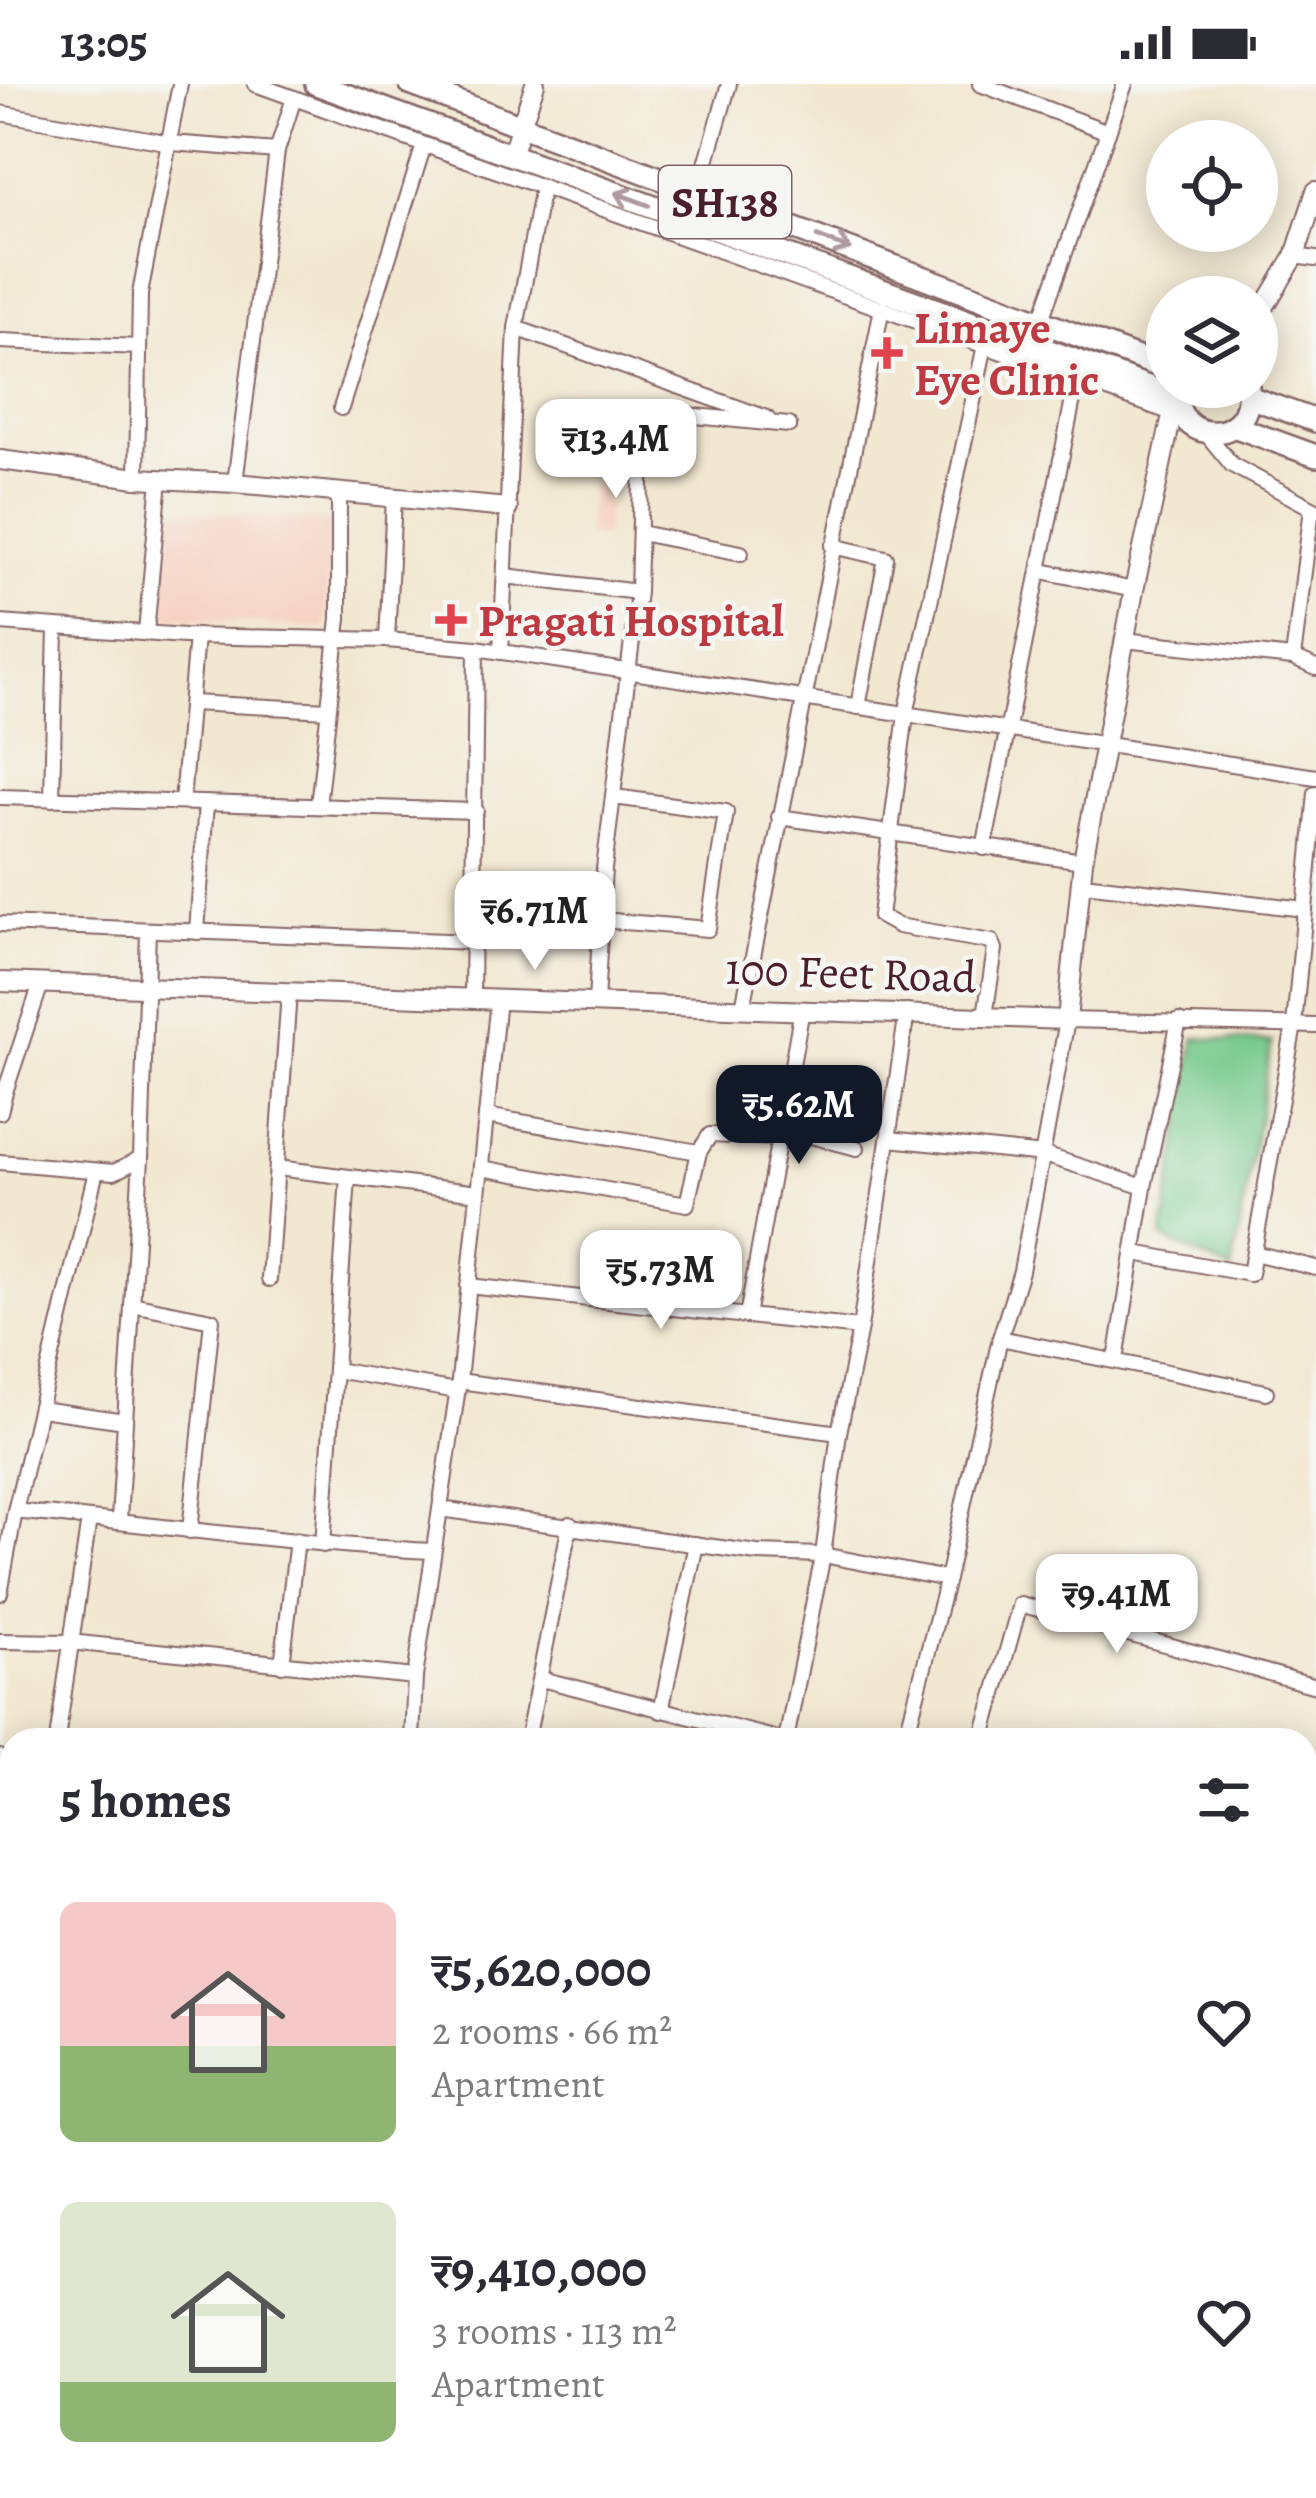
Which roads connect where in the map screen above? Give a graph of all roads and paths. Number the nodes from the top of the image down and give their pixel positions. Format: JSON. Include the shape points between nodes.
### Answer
{"nodes":[{"id":1,"x":180,"y":84,"type":"edge"},
{"id":2,"x":255,"y":84,"type":"edge"},
{"id":3,"x":316,"y":84,"type":"edge"},
{"id":4,"x":410,"y":84,"type":"edge"},
{"id":5,"x":535,"y":84,"type":"edge"},
{"id":6,"x":729,"y":84,"type":"edge"},
{"id":7,"x":980,"y":84,"type":"edge"},
{"id":8,"x":1125,"y":84,"type":"edge"},
{"id":9,"x":294,"y":98,"type":"junction"},
{"id":10,"x":0,"y":113,"type":"edge"},
{"id":11,"x":521,"y":126,"type":"junction"},
{"id":12,"x":1108,"y":132,"type":"junction"},
{"id":13,"x":171,"y":142,"type":"junction"},
{"id":14,"x":424,"y":145,"type":"junction"},
{"id":15,"x":277,"y":151,"type":"junction"},
{"id":16,"x":511,"y":155,"type":"junction"},
{"id":17,"x":542,"y":188,"type":"junction"},
{"id":18,"x":1316,"y":191,"type":"edge"},
{"id":19,"x":698,"y":192,"type":"junction"},
{"id":20,"x":1295,"y":256,"type":"junction"},
{"id":21,"x":1316,"y":259,"type":"edge"},
{"id":22,"x":1278,"y":285,"type":"edge"},
{"id":23,"x":882,"y":308,"type":"junction"},
{"id":24,"x":1041,"y":320,"type":"junction"},
{"id":25,"x":516,"y":328,"type":"junction"},
{"id":26,"x":0,"y":341,"type":"edge"},
{"id":27,"x":985,"y":345,"type":"junction"},
{"id":28,"x":139,"y":347,"type":"junction"},
{"id":29,"x":1146,"y":361,"type":"edge"},
{"id":30,"x":1077,"y":379,"type":"junction"},
{"id":31,"x":1146,"y":388,"type":"edge"},
{"id":32,"x":1146,"y":393,"type":"edge"},
{"id":33,"x":1278,"y":405,"type":"edge"},
{"id":34,"x":341,"y":408,"type":"dead end"},
{"id":35,"x":1173,"y":408,"type":"edge"},
{"id":36,"x":1180,"y":408,"type":"edge"},
{"id":37,"x":1247,"y":408,"type":"edge"},
{"id":38,"x":1316,"y":421,"type":"edge"},
{"id":39,"x":1233,"y":426,"type":"junction"},
{"id":40,"x":1205,"y":431,"type":"junction"},
{"id":41,"x":1316,"y":456,"type":"edge"},
{"id":42,"x":0,"y":460,"type":"edge"},
{"id":43,"x":137,"y":478,"type":"junction"},
{"id":44,"x":160,"y":479,"type":"junction"},
{"id":45,"x":236,"y":483,"type":"junction"},
{"id":46,"x":339,"y":497,"type":"dead end"},
{"id":47,"x":394,"y":497,"type":"junction"},
{"id":48,"x":508,"y":508,"type":"junction"},
{"id":49,"x":1314,"y":509,"type":"edge"},
{"id":50,"x":640,"y":533,"type":"junction"},
{"id":51,"x":833,"y":546,"type":"junction"},
{"id":52,"x":741,"y":553,"type":"dead end"},
{"id":53,"x":1042,"y":571,"type":"junction"},
{"id":54,"x":505,"y":576,"type":"junction"},
{"id":55,"x":1134,"y":590,"type":"junction"},
{"id":56,"x":638,"y":592,"type":"junction"},
{"id":57,"x":0,"y":623,"type":"edge"},
{"id":58,"x":56,"y":627,"type":"junction"},
{"id":59,"x":146,"y":633,"type":"junction"},
{"id":60,"x":196,"y":636,"type":"junction"},
{"id":61,"x":335,"y":639,"type":"junction"},
{"id":62,"x":387,"y":640,"type":"junction"},
{"id":63,"x":1124,"y":640,"type":"junction"},
{"id":64,"x":476,"y":649,"type":"junction"},
{"id":65,"x":502,"y":652,"type":"junction"},
{"id":66,"x":1293,"y":658,"type":"junction"},
{"id":67,"x":1316,"y":668,"type":"edge"},
{"id":68,"x":630,"y":672,"type":"junction"},
{"id":69,"x":802,"y":698,"type":"junction"},
{"id":70,"x":191,"y":703,"type":"junction"},
{"id":71,"x":858,"y":707,"type":"junction"},
{"id":72,"x":328,"y":710,"type":"junction"},
{"id":73,"x":907,"y":714,"type":"junction"},
{"id":74,"x":1010,"y":730,"type":"junction"},
{"id":75,"x":1105,"y":744,"type":"junction"},
{"id":76,"x":1316,"y":776,"type":"edge"},
{"id":77,"x":1316,"y":793,"type":"edge"},
{"id":78,"x":0,"y":797,"type":"edge"},
{"id":79,"x":614,"y":797,"type":"junction"},
{"id":80,"x":52,"y":799,"type":"junction"},
{"id":81,"x":182,"y":802,"type":"junction"},
{"id":82,"x":206,"y":803,"type":"junction"},
{"id":83,"x":318,"y":806,"type":"junction"},
{"id":84,"x":476,"y":811,"type":"junction"},
{"id":85,"x":779,"y":817,"type":"junction"},
{"id":86,"x":892,"y":834,"type":"junction"},
{"id":87,"x":984,"y":848,"type":"junction"},
{"id":88,"x":1083,"y":861,"type":"junction"},
{"id":89,"x":1312,"y":870,"type":"edge"},
{"id":90,"x":1083,"y":884,"type":"junction"},
{"id":91,"x":1305,"y":909,"type":"junction"},
{"id":92,"x":601,"y":920,"type":"junction"},
{"id":93,"x":0,"y":924,"type":"edge"},
{"id":94,"x":148,"y":930,"type":"junction"},
{"id":95,"x":197,"y":932,"type":"junction"},
{"id":96,"x":473,"y":942,"type":"junction"},
{"id":97,"x":0,"y":982,"type":"edge"},
{"id":98,"x":41,"y":984,"type":"junction"},
{"id":99,"x":145,"y":987,"type":"junction"},
{"id":100,"x":290,"y":992,"type":"junction"},
{"id":101,"x":472,"y":998,"type":"junction"},
{"id":102,"x":498,"y":999,"type":"junction"},
{"id":103,"x":596,"y":1002,"type":"junction"},
{"id":104,"x":743,"y":1007,"type":"junction"},
{"id":105,"x":802,"y":1009,"type":"junction"},
{"id":106,"x":908,"y":1012,"type":"junction"},
{"id":107,"x":985,"y":1016,"type":"junction"},
{"id":108,"x":1067,"y":1020,"type":"junction"},
{"id":109,"x":1179,"y":1021,"type":"junction"},
{"id":110,"x":1294,"y":1025,"type":"junction"},
{"id":111,"x":1316,"y":1025,"type":"edge"},
{"id":112,"x":2,"y":1092,"type":"edge"},
{"id":113,"x":0,"y":1112,"type":"edge"},
{"id":114,"x":486,"y":1115,"type":"junction"},
{"id":115,"x":780,"y":1133,"type":"junction"},
{"id":116,"x":889,"y":1138,"type":"junction"},
{"id":117,"x":857,"y":1148,"type":"dead end"},
{"id":118,"x":699,"y":1152,"type":"junction"},
{"id":119,"x":1044,"y":1155,"type":"junction"},
{"id":120,"x":141,"y":1159,"type":"junction"},
{"id":121,"x":0,"y":1162,"type":"edge"},
{"id":122,"x":277,"y":1168,"type":"junction"},
{"id":123,"x":481,"y":1168,"type":"junction"},
{"id":124,"x":96,"y":1171,"type":"junction"},
{"id":125,"x":348,"y":1177,"type":"junction"},
{"id":126,"x":1144,"y":1187,"type":"junction"},
{"id":127,"x":478,"y":1192,"type":"junction"},
{"id":128,"x":1135,"y":1253,"type":"junction"},
{"id":129,"x":1254,"y":1253,"type":"junction"},
{"id":130,"x":1316,"y":1268,"type":"edge"},
{"id":131,"x":269,"y":1279,"type":"dead end"},
{"id":132,"x":469,"y":1286,"type":"junction"},
{"id":133,"x":133,"y":1304,"type":"junction"},
{"id":134,"x":747,"y":1316,"type":"junction"},
{"id":135,"x":860,"y":1328,"type":"junction"},
{"id":136,"x":1000,"y":1339,"type":"junction"},
{"id":137,"x":1116,"y":1360,"type":"junction"},
{"id":138,"x":335,"y":1370,"type":"junction"},
{"id":139,"x":458,"y":1386,"type":"junction"},
{"id":140,"x":1266,"y":1392,"type":"dead end"},
{"id":141,"x":40,"y":1409,"type":"junction"},
{"id":142,"x":125,"y":1421,"type":"junction"},
{"id":143,"x":839,"y":1433,"type":"junction"},
{"id":144,"x":440,"y":1509,"type":"junction"},
{"id":145,"x":15,"y":1511,"type":"junction"},
{"id":146,"x":89,"y":1519,"type":"junction"},
{"id":147,"x":119,"y":1520,"type":"junction"},
{"id":148,"x":570,"y":1524,"type":"junction"},
{"id":149,"x":190,"y":1531,"type":"junction"},
{"id":150,"x":297,"y":1540,"type":"junction"},
{"id":151,"x":696,"y":1544,"type":"junction"},
{"id":152,"x":323,"y":1545,"type":"junction"},
{"id":153,"x":433,"y":1551,"type":"junction"},
{"id":154,"x":823,"y":1555,"type":"junction"},
{"id":155,"x":947,"y":1579,"type":"junction"},
{"id":156,"x":0,"y":1593,"type":"edge"},
{"id":157,"x":0,"y":1641,"type":"edge"},
{"id":158,"x":69,"y":1642,"type":"junction"},
{"id":159,"x":282,"y":1665,"type":"junction"},
{"id":160,"x":415,"y":1677,"type":"junction"},
{"id":161,"x":541,"y":1679,"type":"junction"},
{"id":162,"x":1316,"y":1686,"type":"edge"},
{"id":163,"x":662,"y":1711,"type":"junction"},
{"id":164,"x":58,"y":1728,"type":"edge"},
{"id":165,"x":413,"y":1728,"type":"edge"},
{"id":166,"x":530,"y":1728,"type":"edge"},
{"id":167,"x":734,"y":1728,"type":"edge"},
{"id":168,"x":787,"y":1728,"type":"edge"},
{"id":169,"x":908,"y":1728,"type":"edge"},
{"id":170,"x":985,"y":1728,"type":"edge"}],
"edges":[{"from":1,"to":13,"type":"street"},
{"from":2,"to":9,"type":"street"},
{"from":3,"to":16,"type":"highway"},
{"from":4,"to":11,"type":"highway","number":"SH138"},
{"from":5,"to":11,"type":"main road"},
{"from":6,"to":19,"type":"street"},
{"from":7,"to":12,"type":"street"},
{"from":8,"to":12,"type":"street"},
{"from":9,"to":14,"type":"street"},
{"from":9,"to":15,"type":"street"},
{"from":10,"to":13,"type":"street"},
{"from":11,"to":16,"type":"main road"},
{"from":11,"to":19,"type":"highway","number":"SH138"},
{"from":12,"to":24,"type":"street"},
{"from":13,"to":15,"type":"street"},
{"from":13,"to":28,"type":"street","via":[[140,294]]},
{"from":14,"to":17,"type":"street"},
{"from":14,"to":34,"type":"street"},
{"from":15,"to":45,"type":"street"},
{"from":31,"to":16,"type":"highway","one_way":true},
{"from":17,"to":23,"type":"street"},
{"from":17,"to":25,"type":"street"},
{"from":18,"to":20,"type":"main road"},
{"from":19,"to":24,"type":"highway","number":"SH138","one_way":true},
{"from":20,"to":21,"type":"street"},
{"from":20,"to":22,"type":"main road"},
{"from":23,"to":27,"type":"street"},
{"from":23,"to":51,"type":"street"},
{"from":24,"to":29,"type":"highway"},
{"from":25,"to":48,"type":"street"},
{"from":25,"to":50,"type":"street","via":[[788,425],[643,411]]},
{"from":26,"to":28,"type":"street"},
{"from":27,"to":30,"type":"street"},
{"from":27,"to":73,"type":"street"},
{"from":28,"to":43,"type":"street"},
{"from":30,"to":32,"type":"street"},
{"from":30,"to":53,"type":"street"},
{"from":33,"to":38,"type":"highway"},
{"from":35,"to":55,"type":"main road"},
{"from":36,"to":40,"type":"highway"},
{"from":37,"to":39,"type":"highway"},
{"from":39,"to":40,"type":"highway"},
{"from":39,"to":41,"type":"highway"},
{"from":40,"to":49,"type":"street","via":[[1232,465]]},
{"from":42,"to":43,"type":"main road"},
{"from":43,"to":44,"type":"main road"},
{"from":44,"to":45,"type":"main road"},
{"from":44,"to":59,"type":"street"},
{"from":45,"to":47,"type":"main road"},
{"from":46,"to":61,"type":"street"},
{"from":47,"to":48,"type":"main road"},
{"from":47,"to":62,"type":"street"},
{"from":48,"to":54,"type":"street"},
{"from":49,"to":66,"type":"street"},
{"from":50,"to":52,"type":"street"},
{"from":50,"to":56,"type":"street"},
{"from":51,"to":69,"type":"street"},
{"from":51,"to":71,"type":"street","via":[[886,558]]},
{"from":53,"to":55,"type":"street"},
{"from":53,"to":74,"type":"street"},
{"from":54,"to":56,"type":"street"},
{"from":54,"to":65,"type":"street"},
{"from":55,"to":63,"type":"main road"},
{"from":56,"to":68,"type":"street"},
{"from":57,"to":58,"type":"street"},
{"from":58,"to":59,"type":"street"},
{"from":58,"to":80,"type":"street"},
{"from":59,"to":60,"type":"street"},
{"from":60,"to":61,"type":"street"},
{"from":60,"to":70,"type":"street"},
{"from":61,"to":62,"type":"street"},
{"from":61,"to":72,"type":"street"},
{"from":62,"to":64,"type":"street"},
{"from":63,"to":66,"type":"street"},
{"from":63,"to":75,"type":"main road"},
{"from":64,"to":65,"type":"street"},
{"from":64,"to":84,"type":"street"},
{"from":65,"to":68,"type":"street"},
{"from":66,"to":67,"type":"street"},
{"from":68,"to":69,"type":"street"},
{"from":68,"to":79,"type":"street"},
{"from":69,"to":71,"type":"street"},
{"from":69,"to":85,"type":"street"},
{"from":70,"to":72,"type":"street"},
{"from":70,"to":81,"type":"street"},
{"from":71,"to":73,"type":"street"},
{"from":72,"to":83,"type":"street"},
{"from":73,"to":74,"type":"street"},
{"from":73,"to":86,"type":"street"},
{"from":74,"to":75,"type":"street"},
{"from":74,"to":87,"type":"street"},
{"from":75,"to":76,"type":"street"},
{"from":75,"to":88,"type":"main road"},
{"from":77,"to":89,"type":"street"},
{"from":78,"to":80,"type":"street"},
{"from":79,"to":92,"type":"street"},
{"from":79,"to":92,"type":"street","via":[[726,812],[708,929]]},
{"from":80,"to":81,"type":"street"},
{"from":81,"to":82,"type":"street"},
{"from":82,"to":83,"type":"street"},
{"from":82,"to":95,"type":"street"},
{"from":83,"to":84,"type":"street"},
{"from":84,"to":96,"type":"street"},
{"from":85,"to":86,"type":"street"},
{"from":85,"to":104,"type":"street"},
{"from":86,"to":87,"type":"street"},
{"from":86,"to":107,"type":"street","via":[[880,916],[992,942]]},
{"from":87,"to":88,"type":"street"},
{"from":88,"to":90,"type":"main road"},
{"from":89,"to":91,"type":"street"},
{"from":90,"to":91,"type":"street"},
{"from":90,"to":108,"type":"main road"},
{"from":91,"to":110,"type":"street"},
{"from":92,"to":103,"type":"street"},
{"from":93,"to":94,"type":"street"},
{"from":94,"to":95,"type":"street"},
{"from":94,"to":99,"type":"street"},
{"from":95,"to":96,"type":"street"},
{"from":96,"to":101,"type":"street"},
{"from":97,"to":98,"type":"main road","name":"100 Feet Road"},
{"from":98,"to":99,"type":"main road","name":"100 Feet Road"},
{"from":98,"to":112,"type":"street"},
{"from":99,"to":100,"type":"main road","name":"100 Feet Road"},
{"from":99,"to":120,"type":"street"},
{"from":100,"to":101,"type":"main road","name":"100 Feet Road"},
{"from":100,"to":122,"type":"street"},
{"from":101,"to":102,"type":"main road","name":"100 Feet Road"},
{"from":102,"to":103,"type":"main road","name":"100 Feet Road"},
{"from":102,"to":114,"type":"street"},
{"from":103,"to":104,"type":"main road","name":"100 Feet Road"},
{"from":104,"to":105,"type":"main road","name":"100 Feet Road"},
{"from":105,"to":106,"type":"main road","name":"100 Feet Road"},
{"from":105,"to":115,"type":"street"},
{"from":106,"to":107,"type":"main road","name":"100 Feet Road"},
{"from":106,"to":116,"type":"street"},
{"from":107,"to":108,"type":"main road","name":"100 Feet Road"},
{"from":108,"to":109,"type":"street"},
{"from":108,"to":119,"type":"street"},
{"from":109,"to":110,"type":"street"},
{"from":109,"to":126,"type":"street"},
{"from":110,"to":111,"type":"street"},
{"from":110,"to":129,"type":"street"},
{"from":112,"to":113,"type":"street"},
{"from":114,"to":118,"type":"street"},
{"from":114,"to":123,"type":"street"},
{"from":115,"to":117,"type":"street"},
{"from":115,"to":118,"type":"street","via":[[710,1135]]},
{"from":115,"to":134,"type":"street"},
{"from":116,"to":119,"type":"street"},
{"from":116,"to":135,"type":"street"},
{"from":118,"to":123,"type":"street","via":[[687,1204]]},
{"from":119,"to":126,"type":"street"},
{"from":119,"to":136,"type":"street"},
{"from":120,"to":124,"type":"street"},
{"from":120,"to":133,"type":"street"},
{"from":121,"to":124,"type":"street"},
{"from":122,"to":125,"type":"street"},
{"from":122,"to":131,"type":"street"},
{"from":123,"to":127,"type":"street"},
{"from":124,"to":141,"type":"street"},
{"from":125,"to":127,"type":"street"},
{"from":125,"to":138,"type":"street"},
{"from":126,"to":128,"type":"street"},
{"from":127,"to":132,"type":"street"},
{"from":128,"to":129,"type":"street","via":[[1250,1274]]},
{"from":128,"to":137,"type":"street"},
{"from":129,"to":130,"type":"street"},
{"from":132,"to":134,"type":"street"},
{"from":132,"to":139,"type":"street"},
{"from":133,"to":142,"type":"street"},
{"from":133,"to":149,"type":"street","via":[[212,1320]]},
{"from":134,"to":135,"type":"street"},
{"from":135,"to":143,"type":"street"},
{"from":136,"to":137,"type":"street"},
{"from":136,"to":155,"type":"street"},
{"from":137,"to":140,"type":"street"},
{"from":138,"to":139,"type":"street"},
{"from":138,"to":152,"type":"street"},
{"from":139,"to":143,"type":"street"},
{"from":139,"to":144,"type":"street"},
{"from":141,"to":142,"type":"street"},
{"from":141,"to":145,"type":"street"},
{"from":142,"to":147,"type":"street"},
{"from":143,"to":154,"type":"street"},
{"from":144,"to":148,"type":"street"},
{"from":144,"to":153,"type":"street"},
{"from":145,"to":146,"type":"street"},
{"from":145,"to":156,"type":"street"},
{"from":146,"to":147,"type":"street"},
{"from":146,"to":158,"type":"street"},
{"from":147,"to":149,"type":"street"},
{"from":148,"to":151,"type":"street"},
{"from":148,"to":161,"type":"street"},
{"from":149,"to":150,"type":"street"},
{"from":150,"to":152,"type":"street"},
{"from":150,"to":159,"type":"street"},
{"from":151,"to":154,"type":"street"},
{"from":151,"to":163,"type":"street"},
{"from":152,"to":153,"type":"street"},
{"from":153,"to":160,"type":"street"},
{"from":154,"to":155,"type":"street"},
{"from":154,"to":168,"type":"street"},
{"from":155,"to":169,"type":"street"},
{"from":157,"to":158,"type":"street"},
{"from":158,"to":159,"type":"street"},
{"from":158,"to":164,"type":"street"},
{"from":159,"to":160,"type":"street"},
{"from":160,"to":165,"type":"street"},
{"from":161,"to":163,"type":"street"},
{"from":161,"to":166,"type":"street"},
{"from":162,"to":170,"type":"street","via":[[1020,1604]]},
{"from":163,"to":167,"type":"street"}]}
